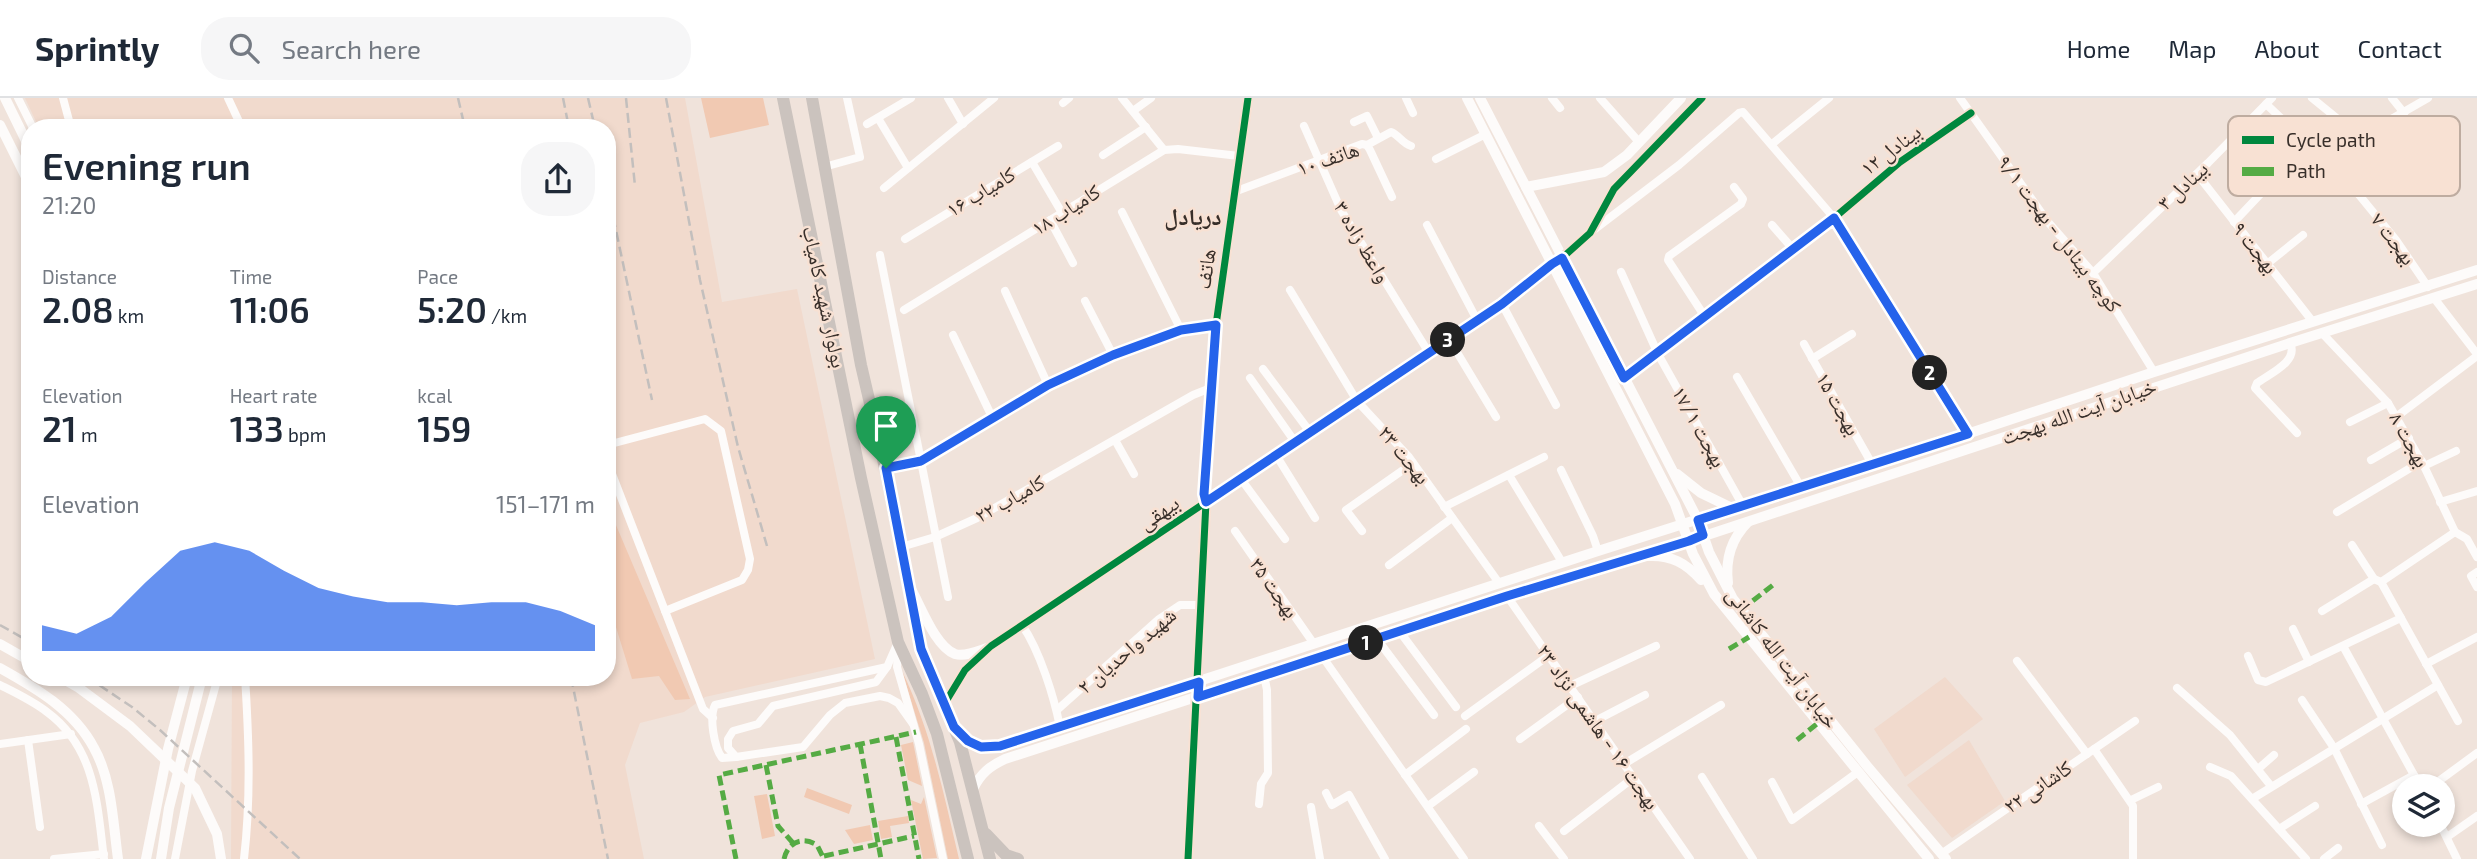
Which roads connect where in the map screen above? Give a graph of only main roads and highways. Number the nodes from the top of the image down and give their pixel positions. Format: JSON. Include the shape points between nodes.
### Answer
{"nodes":[{"id":1,"x":5,"y":98,"type":"edge"},
{"id":2,"x":783,"y":98,"type":"edge"},
{"id":3,"x":812,"y":98,"type":"edge"},
{"id":4,"x":1467,"y":98,"type":"edge"},
{"id":5,"x":1480,"y":98,"type":"edge"},
{"id":6,"x":0,"y":125,"type":"edge"},
{"id":7,"x":21,"y":131,"type":"edge"},
{"id":8,"x":21,"y":167,"type":"edge"},
{"id":9,"x":1557,"y":261,"type":"junction"},
{"id":10,"x":2477,"y":271,"type":"edge"},
{"id":11,"x":2477,"y":284,"type":"edge"},
{"id":12,"x":862,"y":365,"type":"junction"},
{"id":13,"x":838,"y":369,"type":"junction"},
{"id":14,"x":1673,"y":471,"type":"junction"},
{"id":15,"x":1738,"y":507,"type":"junction"},
{"id":16,"x":1698,"y":520,"type":"junction"},
{"id":17,"x":1749,"y":521,"type":"junction"},
{"id":18,"x":1684,"y":525,"type":"junction"},
{"id":19,"x":1703,"y":535,"type":"junction"},
{"id":20,"x":1689,"y":541,"type":"junction"},
{"id":21,"x":1628,"y":559,"type":"junction"},
{"id":22,"x":1714,"y":594,"type":"junction"},
{"id":23,"x":1733,"y":599,"type":"junction"},
{"id":24,"x":185,"y":686,"type":"edge"},
{"id":25,"x":200,"y":686,"type":"edge"},
{"id":26,"x":954,"y":727,"type":"junction"},
{"id":27,"x":973,"y":789,"type":"junction"},
{"id":28,"x":984,"y":831,"type":"junction"},
{"id":29,"x":1943,"y":857,"type":"edge"},
{"id":30,"x":146,"y":859,"type":"edge"},
{"id":31,"x":161,"y":859,"type":"edge"},
{"id":32,"x":968,"y":859,"type":"edge"},
{"id":33,"x":990,"y":859,"type":"edge"},
{"id":34,"x":1018,"y":859,"type":"edge"},
{"id":35,"x":1929,"y":859,"type":"edge"}],
"edges":[{"from":1,"to":7,"type":"main road"},
{"from":2,"to":13,"type":"main road","name":"بولوار شهید کامیاب"},
{"from":3,"to":12,"type":"main road","name":"بولوار شهید کامیاب"},
{"from":4,"to":9,"type":"main road","name":"خیابان آیت الله کاشانی"},
{"from":5,"to":9,"type":"main road","name":"خیابان آیت الله کاشانی","via":[[1526,187]]},
{"from":6,"to":8,"type":"main road"},
{"from":9,"to":14,"type":"main road","name":"خیابان آیت الله کاشانی"},
{"from":9,"to":18,"type":"main road","name":"خیابان آیت الله کاشانی"},
{"from":10,"to":15,"type":"main road","name":"خیابان آیت الله بهجت"},
{"from":11,"to":17,"type":"main road","name":"خیابان آیت الله بهجت"},
{"from":12,"to":13,"type":"main road"},
{"from":12,"to":26,"type":"main road","name":"بولوار شهید کامیاب","via":[[921,649]]},
{"from":13,"to":32,"type":"main road","name":"بولوار شهید کامیاب","via":[[898,642],[937,734]]},
{"from":14,"to":15,"type":"main road","via":[[1712,500]]},
{"from":14,"to":16,"type":"main road","name":"خیابان آیت الله کاشانی"},
{"from":15,"to":16,"type":"main road","name":"خیابان آیت الله بهجت"},
{"from":16,"to":18,"type":"main road","name":"خیابان آیت الله بهجت"},
{"from":16,"to":19,"type":"main road","name":"خیابان آیت الله کاشانی"},
{"from":17,"to":19,"type":"main road","name":"خیابان آیت الله بهجت"},
{"from":17,"to":23,"type":"main road","via":[[1731,545],[1726,568]]},
{"from":18,"to":20,"type":"main road","name":"خیابان آیت الله کاشانی"},
{"from":18,"to":26,"type":"main road","name":"خیابان آیت الله بهجت","via":[[1000,746],[981,747]]},
{"from":19,"to":20,"type":"main road","name":"خیابان آیت الله بهجت"},
{"from":19,"to":23,"type":"main road","name":"خیابان آیت الله کاشانی"},
{"from":20,"to":21,"type":"main road","name":"خیابان آیت الله بهجت"},
{"from":20,"to":22,"type":"main road","name":"خیابان آیت الله کاشانی"},
{"from":21,"to":22,"type":"main road","via":[[1674,559]]},
{"from":21,"to":27,"type":"main road","name":"خیابان آیت الله بهجت","via":[[1005,759],[991,765]]},
{"from":22,"to":35,"type":"main road","name":"خیابان آیت الله کاشانی"},
{"from":23,"to":29,"type":"main road","name":"خیابان آیت الله کاشانی"},
{"from":24,"to":30,"type":"main road"},
{"from":25,"to":31,"type":"main road"},
{"from":26,"to":27,"type":"main road","name":"بولوار شهید کامیاب"},
{"from":27,"to":28,"type":"main road","name":"بولوار شهید کامیاب"},
{"from":28,"to":33,"type":"main road","name":"بولوار شهید کامیاب"},
{"from":28,"to":34,"type":"main road","via":[[1006,855]]}]}
